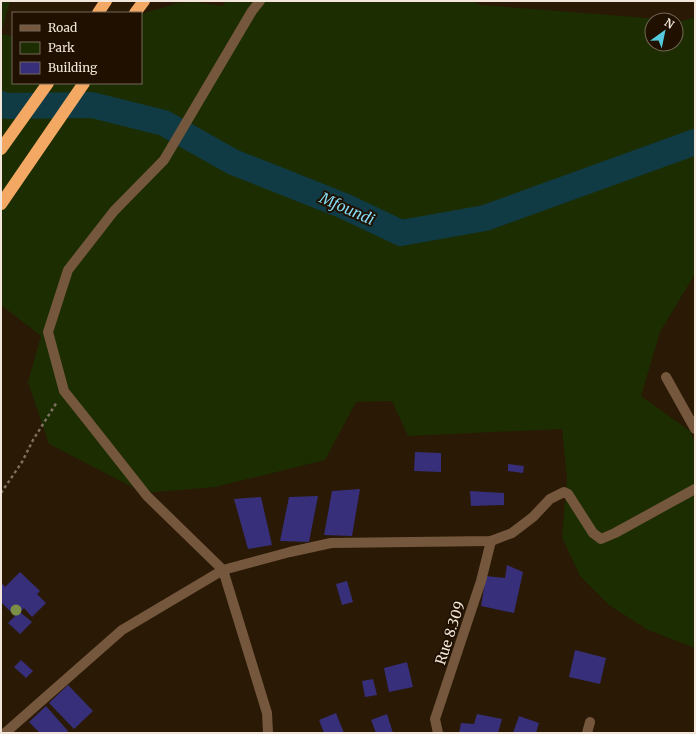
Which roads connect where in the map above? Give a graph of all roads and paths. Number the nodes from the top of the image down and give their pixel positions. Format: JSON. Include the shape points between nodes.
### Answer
{"nodes":[{"id":1,"x":106,"y":1,"type":"edge"},
{"id":2,"x":144,"y":1,"type":"edge"},
{"id":3,"x":260,"y":1,"type":"edge"},
{"id":4,"x":99,"y":12,"type":"edge"},
{"id":5,"x":136,"y":12,"type":"edge"},
{"id":6,"x":47,"y":84,"type":"edge"},
{"id":7,"x":83,"y":84,"type":"edge"},
{"id":8,"x":1,"y":149,"type":"edge"},
{"id":9,"x":1,"y":204,"type":"edge"},
{"id":10,"x":666,"y":377,"type":"dead end"},
{"id":11,"x":64,"y":391,"type":"junction"},
{"id":12,"x":695,"y":429,"type":"edge"},
{"id":13,"x":695,"y":489,"type":"edge"},
{"id":14,"x":1,"y":493,"type":"edge"},
{"id":15,"x":491,"y":541,"type":"junction"},
{"id":16,"x":223,"y":570,"type":"junction"},
{"id":17,"x":590,"y":722,"type":"dead end"},
{"id":18,"x":5,"y":733,"type":"edge"},
{"id":19,"x":268,"y":733,"type":"edge"},
{"id":20,"x":438,"y":733,"type":"edge"},
{"id":21,"x":587,"y":733,"type":"edge"}],
"edges":[{"from":1,"to":4,"type":"highway"},
{"from":2,"to":5,"type":"highway"},
{"from":3,"to":11,"type":"street","via":[[164,160],[114,211],[68,270],[48,332]]},
{"from":6,"to":8,"type":"highway"},
{"from":7,"to":9,"type":"highway"},
{"from":10,"to":12,"type":"street"},
{"from":11,"to":14,"type":"path"},
{"from":11,"to":16,"type":"street","via":[[147,496]]},
{"from":13,"to":15,"type":"street","via":[[601,539],[593,533],[568,494],[564,492],[550,499],[533,517],[512,533]]},
{"from":15,"to":16,"type":"street","via":[[331,544]]},
{"from":15,"to":20,"type":"street","name":"Rue 8.309","via":[[482,581],[435,719]]},
{"from":16,"to":18,"type":"street","via":[[122,630]]},
{"from":16,"to":19,"type":"street","via":[[267,713]]},
{"from":17,"to":21,"type":"street"}]}
